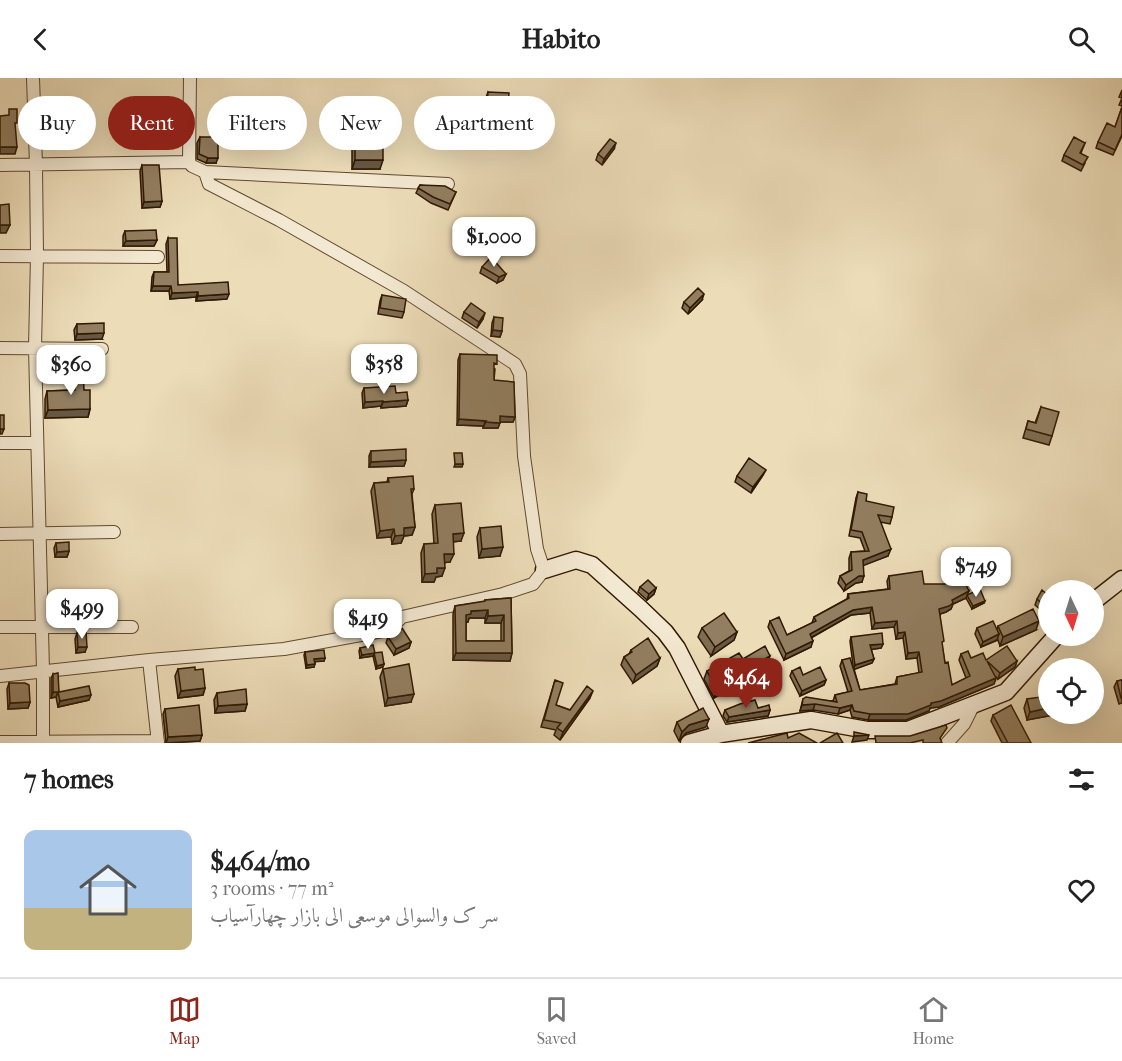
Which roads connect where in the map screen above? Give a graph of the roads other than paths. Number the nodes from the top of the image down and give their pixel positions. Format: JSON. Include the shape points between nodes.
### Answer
{"nodes":[{"id":1,"x":33,"y":78,"type":"edge"},
{"id":2,"x":190,"y":78,"type":"edge"},
{"id":3,"x":189,"y":162,"type":"junction"},
{"id":4,"x":0,"y":165,"type":"edge"},
{"id":5,"x":36,"y":165,"type":"junction"},
{"id":6,"x":206,"y":172,"type":"junction"},
{"id":7,"x":448,"y":184,"type":"dead end"},
{"id":8,"x":37,"y":255,"type":"junction"},
{"id":9,"x":0,"y":256,"type":"edge"},
{"id":10,"x":158,"y":257,"type":"dead end"},
{"id":11,"x":0,"y":348,"type":"edge"},
{"id":12,"x":35,"y":348,"type":"junction"},
{"id":13,"x":102,"y":349,"type":"dead end"},
{"id":14,"x":0,"y":443,"type":"edge"},
{"id":15,"x":37,"y":443,"type":"junction"},
{"id":16,"x":114,"y":532,"type":"dead end"},
{"id":17,"x":0,"y":534,"type":"edge"},
{"id":18,"x":39,"y":534,"type":"junction"},
{"id":19,"x":544,"y":570,"type":"junction"},
{"id":20,"x":1122,"y":579,"type":"edge"},
{"id":21,"x":1104,"y":594,"type":"edge"},
{"id":22,"x":0,"y":627,"type":"edge"},
{"id":23,"x":42,"y":627,"type":"junction"},
{"id":24,"x":132,"y":627,"type":"dead end"},
{"id":25,"x":1047,"y":646,"type":"edge"},
{"id":26,"x":150,"y":660,"type":"junction"},
{"id":27,"x":43,"y":671,"type":"junction"},
{"id":28,"x":0,"y":676,"type":"edge"},
{"id":29,"x":974,"y":705,"type":"junction"},
{"id":30,"x":721,"y":734,"type":"junction"},
{"id":31,"x":0,"y":742,"type":"edge"},
{"id":32,"x":158,"y":742,"type":"edge"},
{"id":33,"x":43,"y":743,"type":"edge"},
{"id":34,"x":689,"y":743,"type":"edge"},
{"id":35,"x":947,"y":743,"type":"edge"}],
"edges":[{"from":1,"to":5,"type":"street"},
{"from":2,"to":3,"type":"street"},
{"from":3,"to":5,"type":"street"},
{"from":3,"to":6,"type":"street"},
{"from":4,"to":5,"type":"street"},
{"from":5,"to":8,"type":"street"},
{"from":6,"to":7,"type":"street"},
{"from":6,"to":19,"type":"street","via":[[209,184],[404,291],[515,364],[520,374],[524,456],[537,549]]},
{"from":8,"to":9,"type":"street"},
{"from":8,"to":10,"type":"street"},
{"from":8,"to":12,"type":"street"},
{"from":11,"to":12,"type":"street"},
{"from":12,"to":13,"type":"street"},
{"from":12,"to":15,"type":"street"},
{"from":14,"to":15,"type":"street"},
{"from":15,"to":18,"type":"street"},
{"from":16,"to":18,"type":"street"},
{"from":17,"to":18,"type":"street"},
{"from":18,"to":23,"type":"street"},
{"from":19,"to":26,"type":"street","via":[[533,584],[402,617],[388,630],[284,650]]},
{"from":19,"to":30,"type":"street","via":[[576,560],[592,565],[641,609],[677,648]]},
{"from":20,"to":21,"type":"street"},
{"from":22,"to":23,"type":"street"},
{"from":23,"to":24,"type":"street"},
{"from":23,"to":27,"type":"street"},
{"from":25,"to":29,"type":"street","via":[[1006,692]]},
{"from":26,"to":27,"type":"street"},
{"from":26,"to":32,"type":"street"},
{"from":27,"to":28,"type":"street"},
{"from":27,"to":33,"type":"street"},
{"from":29,"to":30,"type":"street","via":[[908,730],[867,729],[811,720]]},
{"from":29,"to":35,"type":"street"},
{"from":30,"to":34,"type":"street"},
{"from":31,"to":33,"type":"street"},
{"from":32,"to":33,"type":"street"}]}
